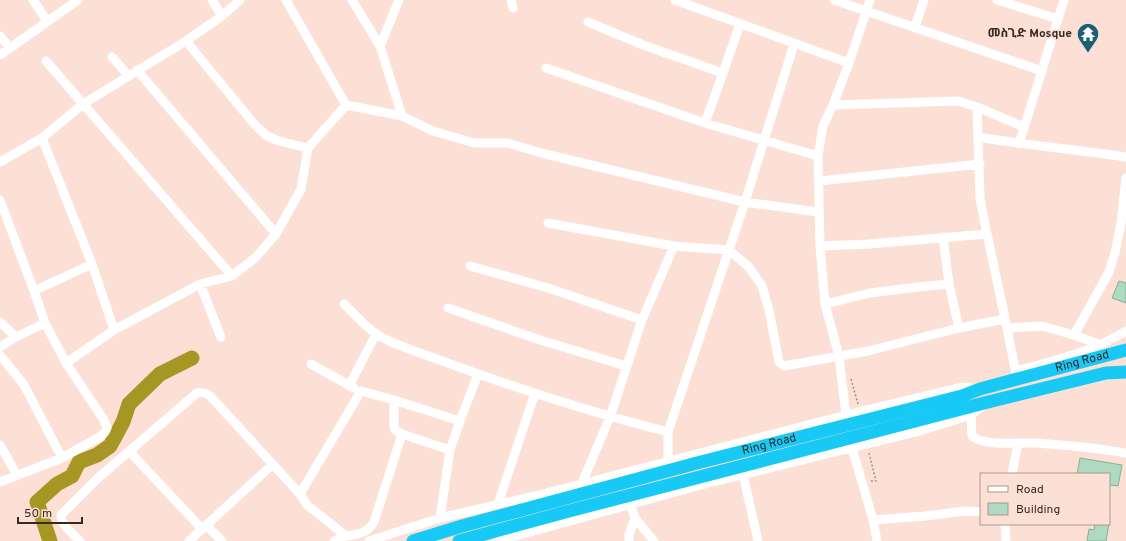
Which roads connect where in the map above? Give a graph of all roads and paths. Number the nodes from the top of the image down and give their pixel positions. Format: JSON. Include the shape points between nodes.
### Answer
{"nodes":[{"id":1,"x":33,"y":0,"type":"edge"},
{"id":2,"x":78,"y":0,"type":"edge"},
{"id":3,"x":212,"y":0,"type":"edge"},
{"id":4,"x":240,"y":0,"type":"edge"},
{"id":5,"x":286,"y":0,"type":"edge"},
{"id":6,"x":352,"y":0,"type":"edge"},
{"id":7,"x":399,"y":0,"type":"edge"},
{"id":8,"x":675,"y":0,"type":"edge"},
{"id":9,"x":834,"y":0,"type":"edge"},
{"id":10,"x":870,"y":0,"type":"edge"},
{"id":11,"x":924,"y":0,"type":"edge"},
{"id":12,"x":998,"y":0,"type":"edge"},
{"id":13,"x":1064,"y":0,"type":"edge"},
{"id":14,"x":867,"y":11,"type":"junction"},
{"id":15,"x":222,"y":16,"type":"junction"},
{"id":16,"x":1058,"y":19,"type":"junction"},
{"id":17,"x":47,"y":21,"type":"junction"},
{"id":18,"x":588,"y":22,"type":"dead end"},
{"id":19,"x":740,"y":24,"type":"junction"},
{"id":20,"x":915,"y":27,"type":"junction"},
{"id":21,"x":0,"y":36,"type":"edge"},
{"id":22,"x":186,"y":41,"type":"junction"},
{"id":23,"x":794,"y":44,"type":"junction"},
{"id":24,"x":380,"y":46,"type":"junction"},
{"id":25,"x":10,"y":48,"type":"junction"},
{"id":26,"x":0,"y":55,"type":"edge"},
{"id":27,"x":112,"y":57,"type":"dead end"},
{"id":28,"x":46,"y":60,"type":"dead end"},
{"id":29,"x":849,"y":63,"type":"junction"},
{"id":30,"x":546,"y":68,"type":"dead end"},
{"id":31,"x":138,"y":70,"type":"junction"},
{"id":32,"x":1042,"y":71,"type":"junction"},
{"id":33,"x":723,"y":73,"type":"junction"},
{"id":34,"x":128,"y":75,"type":"junction"},
{"id":35,"x":83,"y":104,"type":"junction"},
{"id":36,"x":346,"y":105,"type":"junction"},
{"id":37,"x":833,"y":105,"type":"junction"},
{"id":38,"x":977,"y":107,"type":"junction"},
{"id":39,"x":402,"y":116,"type":"junction"},
{"id":40,"x":705,"y":123,"type":"junction"},
{"id":41,"x":1024,"y":127,"type":"junction"},
{"id":42,"x":979,"y":137,"type":"junction"},
{"id":43,"x":42,"y":138,"type":"junction"},
{"id":44,"x":763,"y":140,"type":"junction"},
{"id":45,"x":1019,"y":144,"type":"junction"},
{"id":46,"x":308,"y":148,"type":"junction"},
{"id":47,"x":818,"y":156,"type":"junction"},
{"id":48,"x":1126,"y":157,"type":"edge"},
{"id":49,"x":0,"y":162,"type":"edge"},
{"id":50,"x":980,"y":164,"type":"junction"},
{"id":51,"x":1126,"y":178,"type":"edge"},
{"id":52,"x":819,"y":181,"type":"junction"},
{"id":53,"x":0,"y":200,"type":"edge"},
{"id":54,"x":745,"y":202,"type":"junction"},
{"id":55,"x":818,"y":212,"type":"junction"},
{"id":56,"x":548,"y":223,"type":"dead end"},
{"id":57,"x":1124,"y":224,"type":"edge"},
{"id":58,"x":276,"y":234,"type":"junction"},
{"id":59,"x":986,"y":234,"type":"junction"},
{"id":60,"x":943,"y":237,"type":"junction"},
{"id":61,"x":674,"y":246,"type":"junction"},
{"id":62,"x":820,"y":246,"type":"junction"},
{"id":63,"x":729,"y":250,"type":"junction"},
{"id":64,"x":92,"y":264,"type":"junction"},
{"id":65,"x":470,"y":266,"type":"dead end"},
{"id":66,"x":232,"y":276,"type":"junction"},
{"id":67,"x":200,"y":284,"type":"junction"},
{"id":68,"x":949,"y":284,"type":"junction"},
{"id":69,"x":34,"y":292,"type":"junction"},
{"id":70,"x":344,"y":304,"type":"dead end"},
{"id":71,"x":825,"y":304,"type":"junction"},
{"id":72,"x":448,"y":308,"type":"dead end"},
{"id":73,"x":642,"y":320,"type":"junction"},
{"id":74,"x":0,"y":322,"type":"edge"},
{"id":75,"x":1006,"y":323,"type":"junction"},
{"id":76,"x":45,"y":324,"type":"junction"},
{"id":77,"x":959,"y":328,"type":"junction"},
{"id":78,"x":114,"y":330,"type":"junction"},
{"id":79,"x":1126,"y":332,"type":"edge"},
{"id":80,"x":376,"y":334,"type":"junction"},
{"id":81,"x":1074,"y":335,"type":"junction"},
{"id":82,"x":16,"y":337,"type":"junction"},
{"id":83,"x":221,"y":337,"type":"dead end"},
{"id":84,"x":1101,"y":345,"type":"junction"},
{"id":85,"x":0,"y":347,"type":"edge"},
{"id":86,"x":1126,"y":350,"type":"edge"},
{"id":87,"x":0,"y":355,"type":"edge"},
{"id":88,"x":839,"y":356,"type":"junction"},
{"id":89,"x":66,"y":363,"type":"junction"},
{"id":90,"x":311,"y":364,"type":"dead end"},
{"id":91,"x":626,"y":366,"type":"junction"},
{"id":92,"x":1126,"y":372,"type":"edge"},
{"id":93,"x":478,"y":374,"type":"junction"},
{"id":94,"x":1016,"y":375,"type":"junction"},
{"id":95,"x":349,"y":386,"type":"junction"},
{"id":96,"x":980,"y":389,"type":"junction"},
{"id":97,"x":361,"y":391,"type":"junction"},
{"id":98,"x":535,"y":393,"type":"junction"},
{"id":99,"x":394,"y":400,"type":"junction"},
{"id":100,"x":988,"y":402,"type":"junction"},
{"id":101,"x":846,"y":415,"type":"junction"},
{"id":102,"x":971,"y":415,"type":"junction"},
{"id":103,"x":610,"y":417,"type":"junction"},
{"id":104,"x":460,"y":421,"type":"junction"},
{"id":105,"x":668,"y":432,"type":"junction"},
{"id":106,"x":402,"y":434,"type":"junction"},
{"id":107,"x":1018,"y":442,"type":"junction"},
{"id":108,"x":0,"y":445,"type":"edge"},
{"id":109,"x":852,"y":448,"type":"junction"},
{"id":110,"x":450,"y":450,"type":"junction"},
{"id":111,"x":129,"y":451,"type":"junction"},
{"id":112,"x":1126,"y":453,"type":"edge"},
{"id":113,"x":62,"y":458,"type":"junction"},
{"id":114,"x":668,"y":462,"type":"junction"},
{"id":115,"x":272,"y":465,"type":"junction"},
{"id":116,"x":1012,"y":473,"type":"edge"},
{"id":117,"x":743,"y":474,"type":"junction"},
{"id":118,"x":17,"y":475,"type":"junction"},
{"id":119,"x":0,"y":482,"type":"edge"},
{"id":120,"x":582,"y":483,"type":"junction"},
{"id":121,"x":300,"y":494,"type":"junction"},
{"id":122,"x":498,"y":504,"type":"junction"},
{"id":123,"x":630,"y":504,"type":"junction"},
{"id":124,"x":980,"y":512,"type":"edge"},
{"id":125,"x":440,"y":518,"type":"junction"},
{"id":126,"x":635,"y":518,"type":"junction"},
{"id":127,"x":873,"y":520,"type":"junction"},
{"id":128,"x":1005,"y":525,"type":"edge"},
{"id":129,"x":204,"y":527,"type":"junction"},
{"id":130,"x":346,"y":536,"type":"junction"},
{"id":131,"x":80,"y":541,"type":"edge"},
{"id":132,"x":189,"y":541,"type":"edge"},
{"id":133,"x":222,"y":541,"type":"edge"},
{"id":134,"x":334,"y":541,"type":"edge"},
{"id":135,"x":369,"y":541,"type":"edge"},
{"id":136,"x":413,"y":541,"type":"edge"},
{"id":137,"x":459,"y":541,"type":"edge"},
{"id":138,"x":497,"y":541,"type":"edge"},
{"id":139,"x":629,"y":541,"type":"edge"},
{"id":140,"x":654,"y":541,"type":"edge"},
{"id":141,"x":758,"y":541,"type":"edge"},
{"id":142,"x":877,"y":541,"type":"edge"},
{"id":143,"x":1006,"y":541,"type":"edge"}],
"edges":[{"from":1,"to":17,"type":"street"},
{"from":2,"to":17,"type":"street"},
{"from":3,"to":15,"type":"street"},
{"from":4,"to":15,"type":"street"},
{"from":5,"to":36,"type":"street"},
{"from":6,"to":24,"type":"street"},
{"from":7,"to":24,"type":"street"},
{"from":8,"to":19,"type":"street"},
{"from":9,"to":14,"type":"street"},
{"from":10,"to":14,"type":"street"},
{"from":11,"to":20,"type":"street"},
{"from":12,"to":16,"type":"street"},
{"from":13,"to":16,"type":"street"},
{"from":14,"to":20,"type":"street"},
{"from":14,"to":29,"type":"street"},
{"from":15,"to":22,"type":"street"},
{"from":16,"to":32,"type":"street"},
{"from":17,"to":25,"type":"street"},
{"from":18,"to":33,"type":"street","via":[[643,45]]},
{"from":19,"to":23,"type":"street"},
{"from":19,"to":33,"type":"street"},
{"from":20,"to":32,"type":"street"},
{"from":21,"to":25,"type":"street"},
{"from":22,"to":31,"type":"street"},
{"from":22,"to":46,"type":"street","via":[[267,136]]},
{"from":23,"to":29,"type":"street"},
{"from":23,"to":44,"type":"street"},
{"from":24,"to":39,"type":"street"},
{"from":25,"to":26,"type":"street"},
{"from":27,"to":34,"type":"street"},
{"from":28,"to":35,"type":"street"},
{"from":29,"to":37,"type":"street"},
{"from":30,"to":40,"type":"street"},
{"from":31,"to":34,"type":"street"},
{"from":31,"to":58,"type":"street"},
{"from":32,"to":41,"type":"street"},
{"from":33,"to":40,"type":"street"},
{"from":34,"to":35,"type":"street"},
{"from":35,"to":43,"type":"street"},
{"from":35,"to":66,"type":"street"},
{"from":36,"to":39,"type":"street"},
{"from":36,"to":46,"type":"street"},
{"from":37,"to":38,"type":"street","via":[[958,101]]},
{"from":37,"to":47,"type":"street","via":[[823,126]]},
{"from":38,"to":41,"type":"street"},
{"from":38,"to":42,"type":"street"},
{"from":39,"to":54,"type":"street","via":[[433,131],[464,140],[508,143]]},
{"from":40,"to":44,"type":"street"},
{"from":41,"to":45,"type":"street"},
{"from":42,"to":45,"type":"street"},
{"from":42,"to":50,"type":"street"},
{"from":43,"to":49,"type":"street"},
{"from":43,"to":64,"type":"street"},
{"from":44,"to":47,"type":"street"},
{"from":44,"to":54,"type":"street"},
{"from":45,"to":48,"type":"street"},
{"from":46,"to":58,"type":"street","via":[[301,189]]},
{"from":47,"to":52,"type":"street"},
{"from":50,"to":52,"type":"street"},
{"from":50,"to":59,"type":"street","via":[[980,199]]},
{"from":51,"to":57,"type":"street"},
{"from":52,"to":55,"type":"street"},
{"from":53,"to":69,"type":"street"},
{"from":54,"to":55,"type":"street"},
{"from":54,"to":63,"type":"street"},
{"from":55,"to":62,"type":"street"},
{"from":56,"to":61,"type":"street"},
{"from":57,"to":81,"type":"street","via":[[1109,272]]},
{"from":58,"to":66,"type":"street","via":[[256,257]]},
{"from":59,"to":60,"type":"street"},
{"from":59,"to":75,"type":"street"},
{"from":60,"to":62,"type":"street"},
{"from":60,"to":68,"type":"street"},
{"from":61,"to":63,"type":"street"},
{"from":61,"to":73,"type":"street"},
{"from":62,"to":71,"type":"street"},
{"from":63,"to":88,"type":"street","via":[[749,267],[762,286],[781,365]]},
{"from":63,"to":105,"type":"street"},
{"from":64,"to":69,"type":"street"},
{"from":64,"to":78,"type":"street"},
{"from":65,"to":73,"type":"street","via":[[548,288]]},
{"from":66,"to":67,"type":"street"},
{"from":67,"to":78,"type":"street"},
{"from":67,"to":83,"type":"street"},
{"from":68,"to":71,"type":"street","via":[[870,293]]},
{"from":68,"to":77,"type":"street"},
{"from":69,"to":76,"type":"street"},
{"from":70,"to":80,"type":"street"},
{"from":71,"to":88,"type":"street"},
{"from":72,"to":91,"type":"street"},
{"from":73,"to":91,"type":"street"},
{"from":74,"to":82,"type":"street"},
{"from":75,"to":77,"type":"street"},
{"from":75,"to":81,"type":"street","via":[[1042,326]]},
{"from":75,"to":94,"type":"street"},
{"from":76,"to":82,"type":"street"},
{"from":76,"to":89,"type":"street"},
{"from":77,"to":88,"type":"street"},
{"from":78,"to":89,"type":"street"},
{"from":79,"to":84,"type":"street"},
{"from":80,"to":93,"type":"street"},
{"from":80,"to":95,"type":"street"},
{"from":81,"to":84,"type":"street"},
{"from":82,"to":85,"type":"street"},
{"from":84,"to":94,"type":"street"},
{"from":86,"to":94,"type":"highway","name":"Ring Road"},
{"from":87,"to":113,"type":"street","via":[[24,385]]},
{"from":88,"to":101,"type":"street"},
{"from":89,"to":113,"type":"street","via":[[107,428],[101,436]]},
{"from":90,"to":95,"type":"street"},
{"from":91,"to":103,"type":"street"},
{"from":92,"to":100,"type":"highway","name":"Ring Road","via":[[1106,373]]},
{"from":93,"to":98,"type":"street"},
{"from":93,"to":104,"type":"street"},
{"from":94,"to":96,"type":"highway","name":"Ring Road"},
{"from":95,"to":97,"type":"street"},
{"from":96,"to":101,"type":"street","via":[[962,387]]},
{"from":96,"to":136,"type":"highway","name":"Ring Road","via":[[962,396],[697,463]]},
{"from":97,"to":99,"type":"street"},
{"from":97,"to":121,"type":"street"},
{"from":98,"to":103,"type":"street"},
{"from":98,"to":122,"type":"street"},
{"from":99,"to":104,"type":"street"},
{"from":99,"to":106,"type":"street","via":[[394,430]]},
{"from":100,"to":102,"type":"street"},
{"from":100,"to":137,"type":"highway","name":"Ring Road"},
{"from":101,"to":114,"type":"street"},
{"from":102,"to":107,"type":"street","via":[[972,436],[990,442]]},
{"from":102,"to":109,"type":"street"},
{"from":103,"to":105,"type":"street"},
{"from":103,"to":120,"type":"street"},
{"from":104,"to":110,"type":"street"},
{"from":105,"to":114,"type":"street"},
{"from":106,"to":110,"type":"street"},
{"from":106,"to":130,"type":"street","via":[[374,522],[369,529]]},
{"from":107,"to":112,"type":"street"},
{"from":107,"to":116,"type":"street"},
{"from":108,"to":118,"type":"street"},
{"from":109,"to":117,"type":"street"},
{"from":109,"to":127,"type":"street"},
{"from":110,"to":125,"type":"street"},
{"from":111,"to":115,"type":"street","via":[[197,393],[203,392],[212,398]]},
{"from":111,"to":129,"type":"street"},
{"from":111,"to":131,"type":"street","via":[[61,515],[63,522]]},
{"from":113,"to":118,"type":"street"},
{"from":114,"to":120,"type":"street"},
{"from":115,"to":121,"type":"street"},
{"from":115,"to":129,"type":"street"},
{"from":117,"to":123,"type":"street"},
{"from":117,"to":141,"type":"street"},
{"from":118,"to":119,"type":"street"},
{"from":120,"to":122,"type":"street"},
{"from":121,"to":130,"type":"street","via":[[307,505]]},
{"from":122,"to":125,"type":"street"},
{"from":123,"to":126,"type":"street"},
{"from":123,"to":138,"type":"street"},
{"from":124,"to":127,"type":"street","via":[[965,511]]},
{"from":125,"to":135,"type":"street"},
{"from":126,"to":139,"type":"street"},
{"from":126,"to":140,"type":"street"},
{"from":127,"to":142,"type":"street"},
{"from":128,"to":143,"type":"street"},
{"from":129,"to":132,"type":"street"},
{"from":129,"to":133,"type":"street"},
{"from":130,"to":134,"type":"street"}]}
